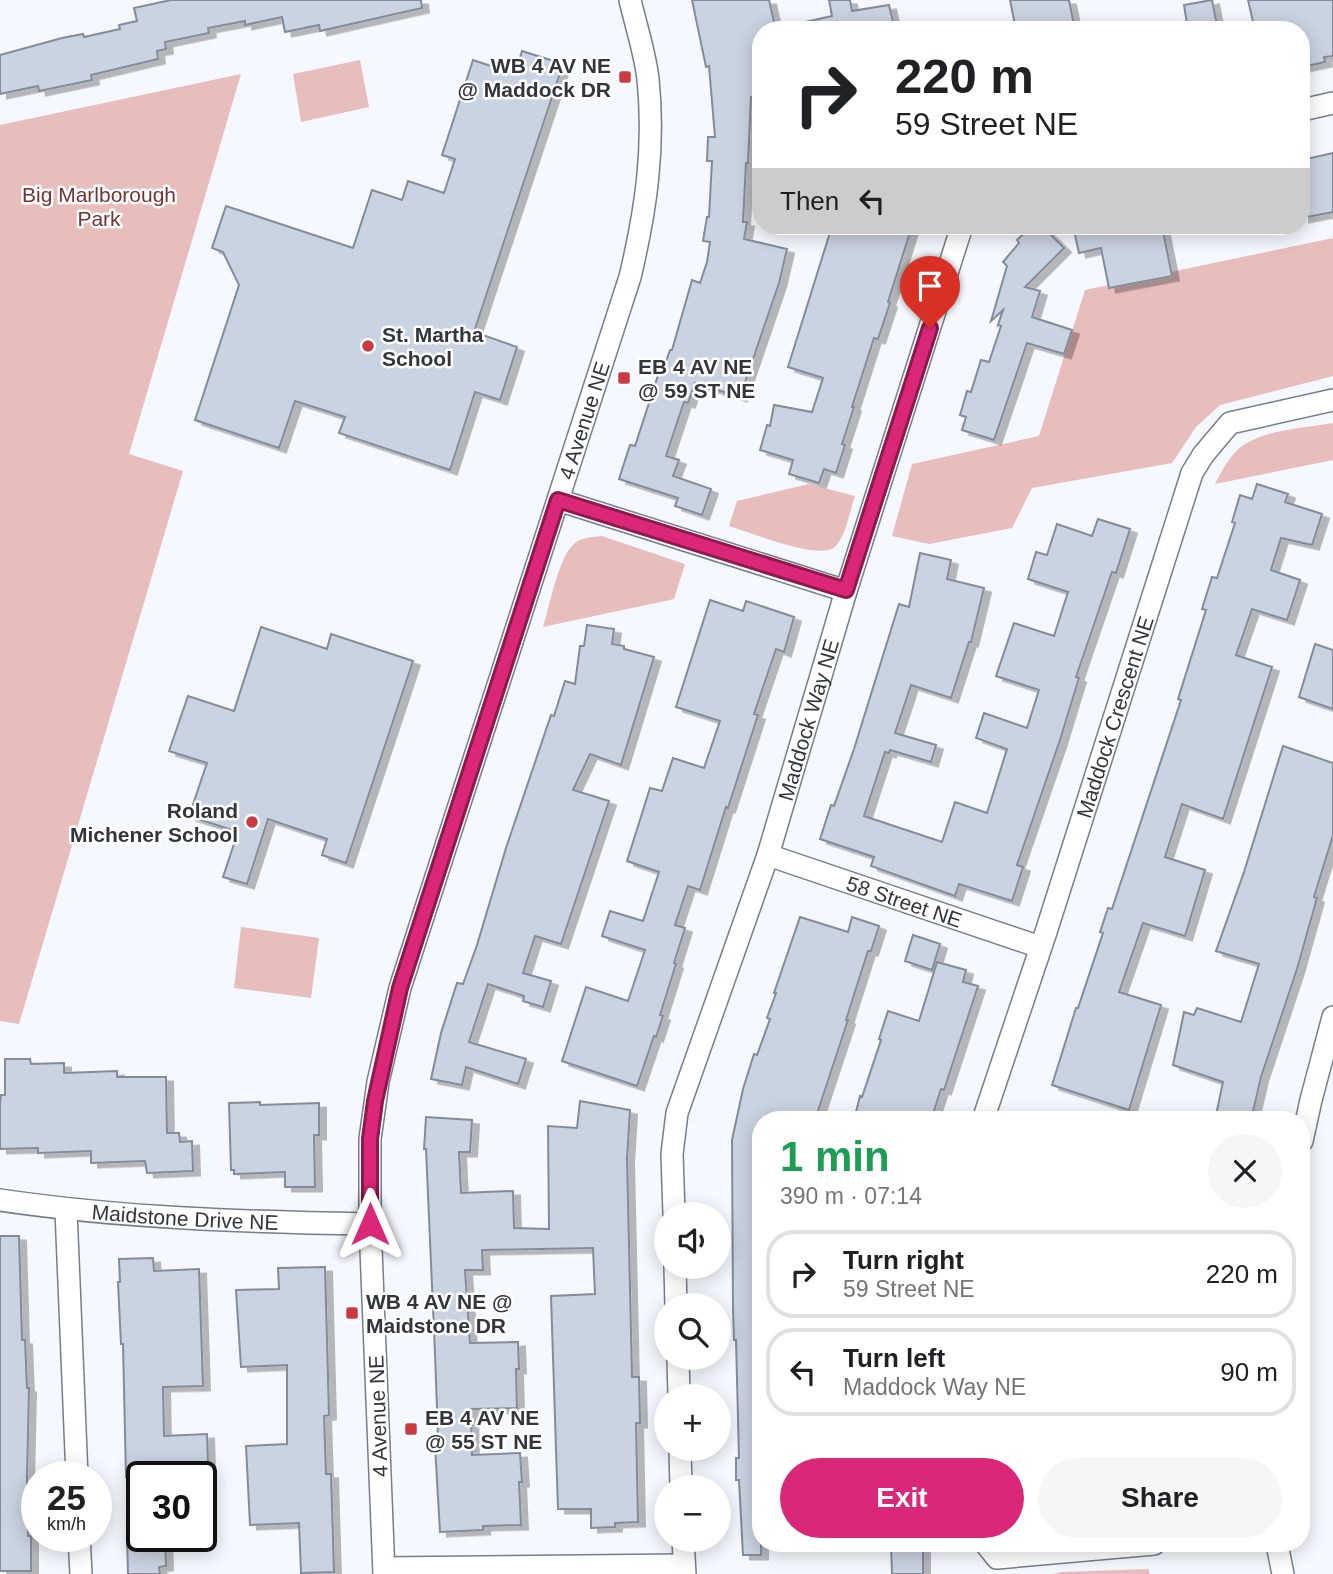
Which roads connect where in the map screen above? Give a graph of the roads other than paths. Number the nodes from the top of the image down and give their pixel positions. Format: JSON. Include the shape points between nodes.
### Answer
{"nodes":[{"id":1,"x":630,"y":0,"type":"edge"},
{"id":2,"x":1333,"y":103,"type":"edge"},
{"id":3,"x":1310,"y":108,"type":"edge"},
{"id":4,"x":959,"y":235,"type":"edge"},
{"id":5,"x":1333,"y":400,"type":"edge"},
{"id":6,"x":558,"y":500,"type":"junction"},
{"id":7,"x":846,"y":590,"type":"junction"},
{"id":8,"x":768,"y":855,"type":"junction"},
{"id":9,"x":1040,"y":947,"type":"junction"},
{"id":10,"x":1333,"y":1017,"type":"edge"},
{"id":11,"x":986,"y":1111,"type":"edge"},
{"id":12,"x":1309,"y":1111,"type":"edge"},
{"id":13,"x":0,"y":1200,"type":"edge"},
{"id":14,"x":674,"y":1202,"type":"edge"},
{"id":15,"x":66,"y":1210,"type":"junction"},
{"id":16,"x":370,"y":1224,"type":"junction"},
{"id":17,"x":75,"y":1461,"type":"edge"},
{"id":18,"x":79,"y":1552,"type":"edge"},
{"id":19,"x":993,"y":1552,"type":"edge"},
{"id":20,"x":1065,"y":1552,"type":"edge"},
{"id":21,"x":1279,"y":1552,"type":"edge"},
{"id":22,"x":684,"y":1569,"type":"edge"},
{"id":23,"x":384,"y":1571,"type":"edge"},
{"id":24,"x":80,"y":1574,"type":"edge"},
{"id":25,"x":1283,"y":1574,"type":"edge"}],
"edges":[{"from":1,"to":6,"type":"street","name":"4 Avenue NE","via":[[648,77],[651,147],[644,219],[630,277]]},
{"from":2,"to":3,"type":"street"},
{"from":4,"to":7,"type":"street","name":"Maddock Way NE"},
{"from":5,"to":9,"type":"street","name":"Maddock Crescent NE","via":[[1230,424],[1192,473]]},
{"from":6,"to":7,"type":"street"},
{"from":6,"to":16,"type":"street","name":"4 Avenue NE","via":[[400,988],[370,1139]]},
{"from":7,"to":8,"type":"street","name":"Maddock Way NE"},
{"from":8,"to":9,"type":"street","name":"58 Street NE"},
{"from":8,"to":14,"type":"street","name":"Maddock Way NE","via":[[677,1112]]},
{"from":9,"to":11,"type":"street","name":"Maddock Crescent NE"},
{"from":10,"to":12,"type":"street"},
{"from":13,"to":15,"type":"street","name":"Maidstone Drive NE"},
{"from":15,"to":16,"type":"street","name":"Maidstone Drive NE"},
{"from":15,"to":17,"type":"street"},
{"from":16,"to":23,"type":"street","name":"4 Avenue NE"},
{"from":18,"to":24,"type":"street"},
{"from":19,"to":20,"type":"street","via":[[998,1558]]},
{"from":21,"to":25,"type":"street"},
{"from":22,"to":23,"type":"street"}]}
